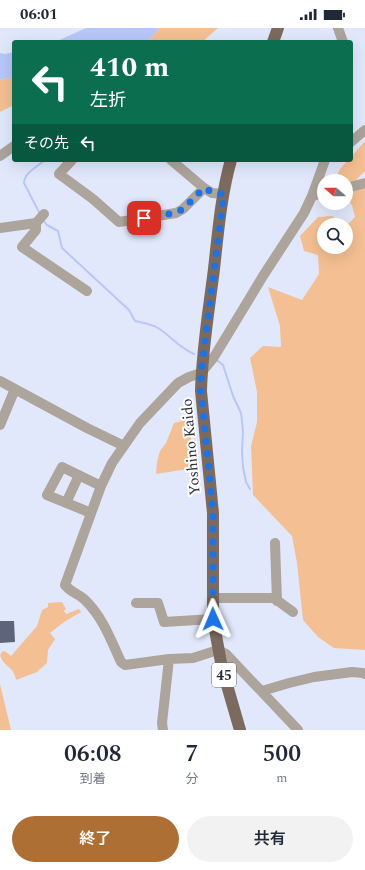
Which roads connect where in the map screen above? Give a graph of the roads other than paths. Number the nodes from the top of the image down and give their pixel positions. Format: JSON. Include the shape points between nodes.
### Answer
{"nodes":[{"id":1,"x":278,"y":28,"type":"edge"},
{"id":2,"x":338,"y":28,"type":"edge"},
{"id":3,"x":274,"y":40,"type":"edge"},
{"id":4,"x":342,"y":40,"type":"edge"},
{"id":5,"x":365,"y":130,"type":"edge"},
{"id":6,"x":353,"y":140,"type":"edge"},
{"id":7,"x":12,"y":147,"type":"edge"},
{"id":8,"x":0,"y":156,"type":"edge"},
{"id":9,"x":70,"y":162,"type":"edge"},
{"id":10,"x":173,"y":162,"type":"edge"},
{"id":11,"x":231,"y":162,"type":"edge"},
{"id":12,"x":324,"y":162,"type":"edge"},
{"id":13,"x":365,"y":183,"type":"edge"},
{"id":14,"x":353,"y":186,"type":"edge"},
{"id":15,"x":204,"y":188,"type":"junction"},
{"id":16,"x":224,"y":194,"type":"junction"},
{"id":17,"x":317,"y":195,"type":"edge"},
{"id":18,"x":312,"y":196,"type":"junction"},
{"id":19,"x":44,"y":214,"type":"dead end"},
{"id":20,"x":36,"y":223,"type":"junction"},
{"id":21,"x":0,"y":228,"type":"edge"},
{"id":22,"x":87,"y":291,"type":"dead end"},
{"id":23,"x":201,"y":373,"type":"junction"},
{"id":24,"x":0,"y":381,"type":"edge"},
{"id":25,"x":15,"y":389,"type":"junction"},
{"id":26,"x":0,"y":425,"type":"edge"},
{"id":27,"x":124,"y":446,"type":"junction"},
{"id":28,"x":79,"y":475,"type":"junction"},
{"id":29,"x":101,"y":486,"type":"junction"},
{"id":30,"x":66,"y":503,"type":"junction"},
{"id":31,"x":91,"y":512,"type":"junction"},
{"id":32,"x":275,"y":543,"type":"dead end"},
{"id":33,"x":213,"y":598,"type":"junction"},
{"id":34,"x":277,"y":601,"type":"junction"},
{"id":35,"x":136,"y":603,"type":"dead end"},
{"id":36,"x":293,"y":612,"type":"dead end"},
{"id":37,"x":213,"y":619,"type":"junction"},
{"id":38,"x":218,"y":650,"type":"junction"},
{"id":39,"x":169,"y":659,"type":"junction"},
{"id":40,"x":365,"y":674,"type":"edge"},
{"id":41,"x":262,"y":691,"type":"junction"},
{"id":42,"x":163,"y":730,"type":"edge"},
{"id":43,"x":240,"y":730,"type":"edge"},
{"id":44,"x":298,"y":730,"type":"edge"}],
"edges":[{"from":1,"to":3,"type":"main road"},
{"from":2,"to":4,"type":"street"},
{"from":5,"to":6,"type":"street"},
{"from":7,"to":8,"type":"street"},
{"from":9,"to":15,"type":"street","via":[[59,174],[119,222],[176,213]]},
{"from":10,"to":15,"type":"street"},
{"from":11,"to":16,"type":"main road","name":"Yoshino Kaido","number":"45"},
{"from":12,"to":18,"type":"street"},
{"from":13,"to":14,"type":"street"},
{"from":15,"to":16,"type":"street"},
{"from":16,"to":23,"type":"main road","name":"Yoshino Kaido","number":"45"},
{"from":17,"to":18,"type":"street"},
{"from":18,"to":23,"type":"street","via":[[229,334]]},
{"from":19,"to":20,"type":"street"},
{"from":20,"to":21,"type":"street"},
{"from":20,"to":22,"type":"street","via":[[36,230],[22,247]]},
{"from":23,"to":27,"type":"street","via":[[178,383],[140,423]]},
{"from":23,"to":33,"type":"main road","name":"Yoshino Kaido","number":"45","via":[[213,512]]},
{"from":24,"to":25,"type":"street"},
{"from":25,"to":26,"type":"street"},
{"from":25,"to":27,"type":"street"},
{"from":27,"to":29,"type":"street"},
{"from":28,"to":29,"type":"street"},
{"from":28,"to":30,"type":"street"},
{"from":28,"to":30,"type":"street","via":[[62,466],[47,495]]},
{"from":29,"to":31,"type":"street"},
{"from":30,"to":31,"type":"street"},
{"from":31,"to":39,"type":"street","via":[[65,585],[85,600],[104,624],[121,662],[125,665]]},
{"from":32,"to":34,"type":"street"},
{"from":33,"to":34,"type":"street","via":[[274,598]]},
{"from":33,"to":37,"type":"main road","name":"Yoshino Kaido","number":"45"},
{"from":34,"to":36,"type":"street"},
{"from":35,"to":37,"type":"street","via":[[158,603],[164,622]]},
{"from":37,"to":38,"type":"main road","name":"Yoshino Kaido","number":"45"},
{"from":38,"to":39,"type":"street","via":[[193,658]]},
{"from":38,"to":41,"type":"street","via":[[226,654]]},
{"from":38,"to":43,"type":"main road","name":"Yoshino Kaido","number":"45"},
{"from":39,"to":42,"type":"street"},
{"from":40,"to":41,"type":"street","via":[[352,672],[314,677]]},
{"from":41,"to":44,"type":"street"}]}
